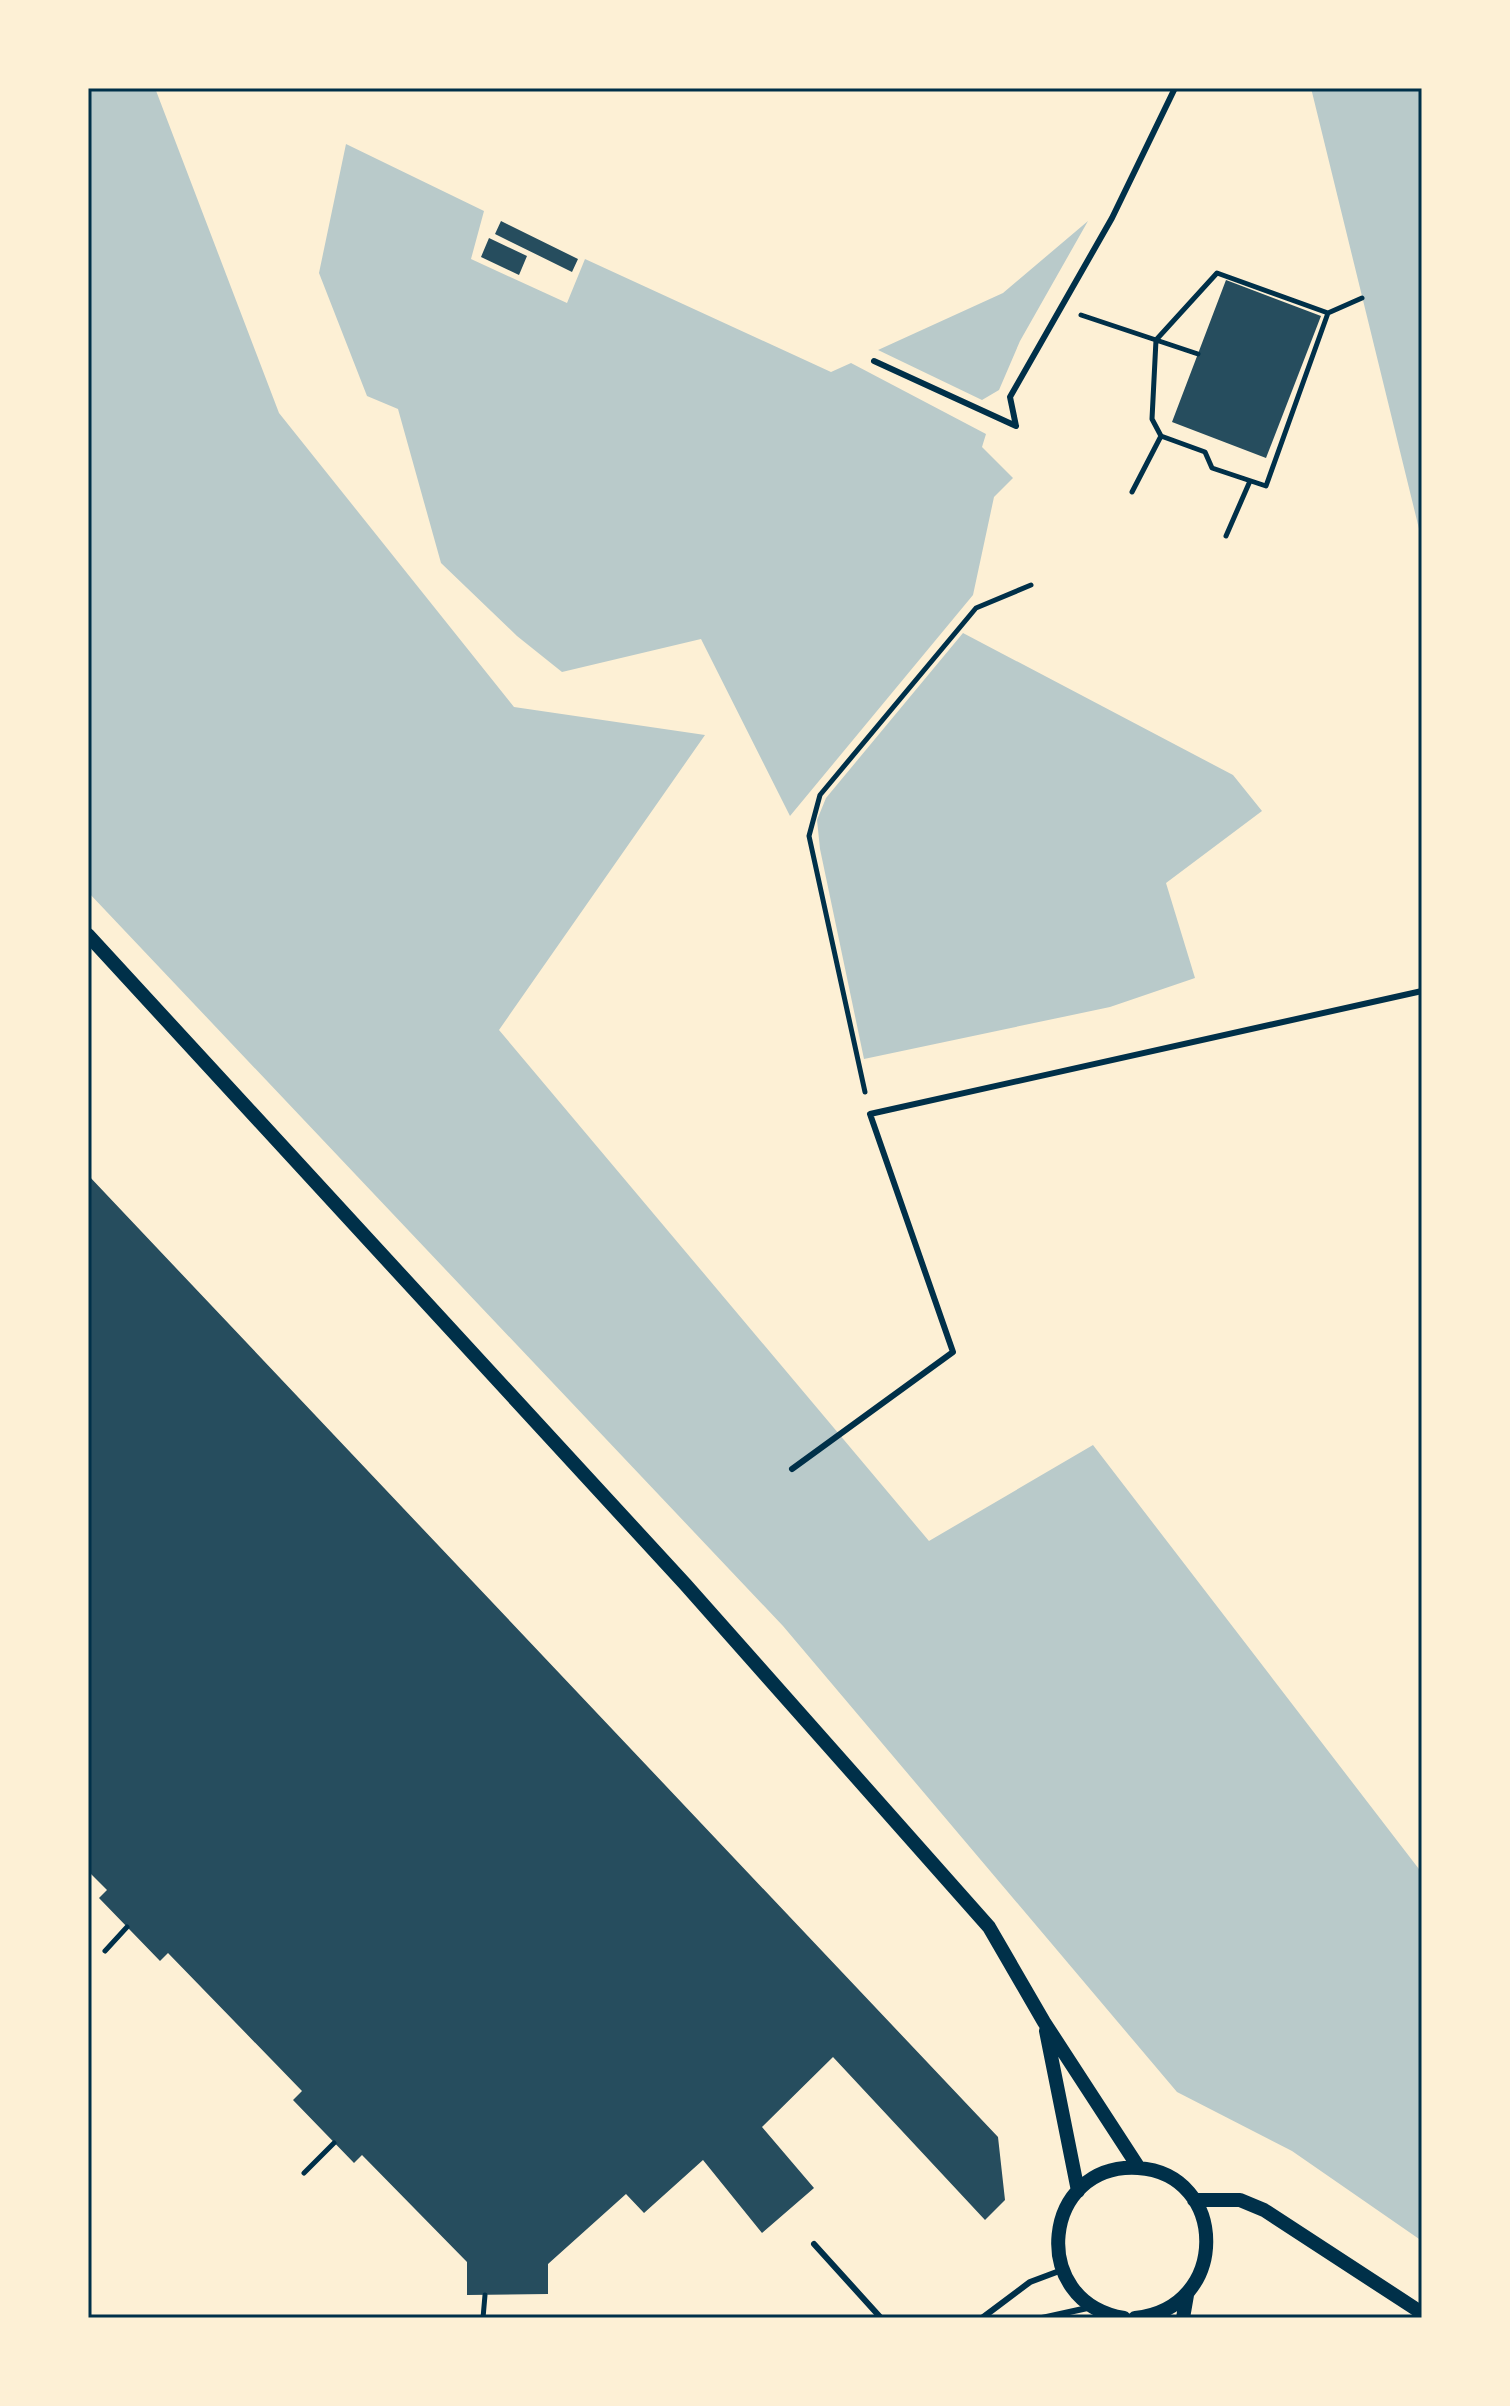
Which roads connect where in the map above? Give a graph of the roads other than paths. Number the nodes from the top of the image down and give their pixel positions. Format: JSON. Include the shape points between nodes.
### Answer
{"nodes":[{"id":1,"x":1175,"y":88,"type":"edge"},
{"id":2,"x":874,"y":361,"type":"dead end"},
{"id":3,"x":88,"y":935,"type":"edge"},
{"id":4,"x":1422,"y":991,"type":"edge"},
{"id":5,"x":792,"y":1469,"type":"dead end"},
{"id":6,"x":1044,"y":2022,"type":"junction"},
{"id":7,"x":1139,"y":2168,"type":"junction"},
{"id":8,"x":1078,"y":2191,"type":"junction"},
{"id":9,"x":1194,"y":2200,"type":"junction"},
{"id":10,"x":814,"y":2244,"type":"dead end"},
{"id":11,"x":1062,"y":2270,"type":"junction"},
{"id":12,"x":1187,"y":2295,"type":"junction"},
{"id":13,"x":1092,"y":2307,"type":"junction"},
{"id":14,"x":1420,"y":2313,"type":"edge"},
{"id":15,"x":881,"y":2318,"type":"edge"},
{"id":16,"x":982,"y":2318,"type":"edge"},
{"id":17,"x":1042,"y":2318,"type":"edge"},
{"id":18,"x":1124,"y":2318,"type":"edge"},
{"id":19,"x":1135,"y":2318,"type":"edge"},
{"id":20,"x":1183,"y":2318,"type":"edge"}],
"edges":[{"from":1,"to":2,"type":"lane","via":[[1112,218],[1010,397],[1016,426]]},
{"from":3,"to":6,"type":"street","via":[[685,1584],[989,1927]]},
{"from":4,"to":5,"type":"lane","via":[[870,1114],[953,1352]]},
{"from":6,"to":7,"type":"street"},
{"from":6,"to":8,"type":"street"},
{"from":7,"to":8,"type":"street","via":[[1117,2169]]},
{"from":7,"to":9,"type":"street","via":[[1170,2179]]},
{"from":8,"to":11,"type":"street","via":[[1058,2228]]},
{"from":9,"to":12,"type":"street","via":[[1205,2223],[1208,2249],[1201,2274]]},
{"from":9,"to":14,"type":"street","via":[[1240,2200],[1264,2210]]},
{"from":10,"to":15,"type":"lane"},
{"from":11,"to":13,"type":"street"},
{"from":11,"to":16,"type":"lane","via":[[1030,2282]]},
{"from":12,"to":19,"type":"street","via":[[1170,2309]]},
{"from":12,"to":20,"type":"street"},
{"from":13,"to":17,"type":"lane"},
{"from":13,"to":18,"type":"street"}]}
